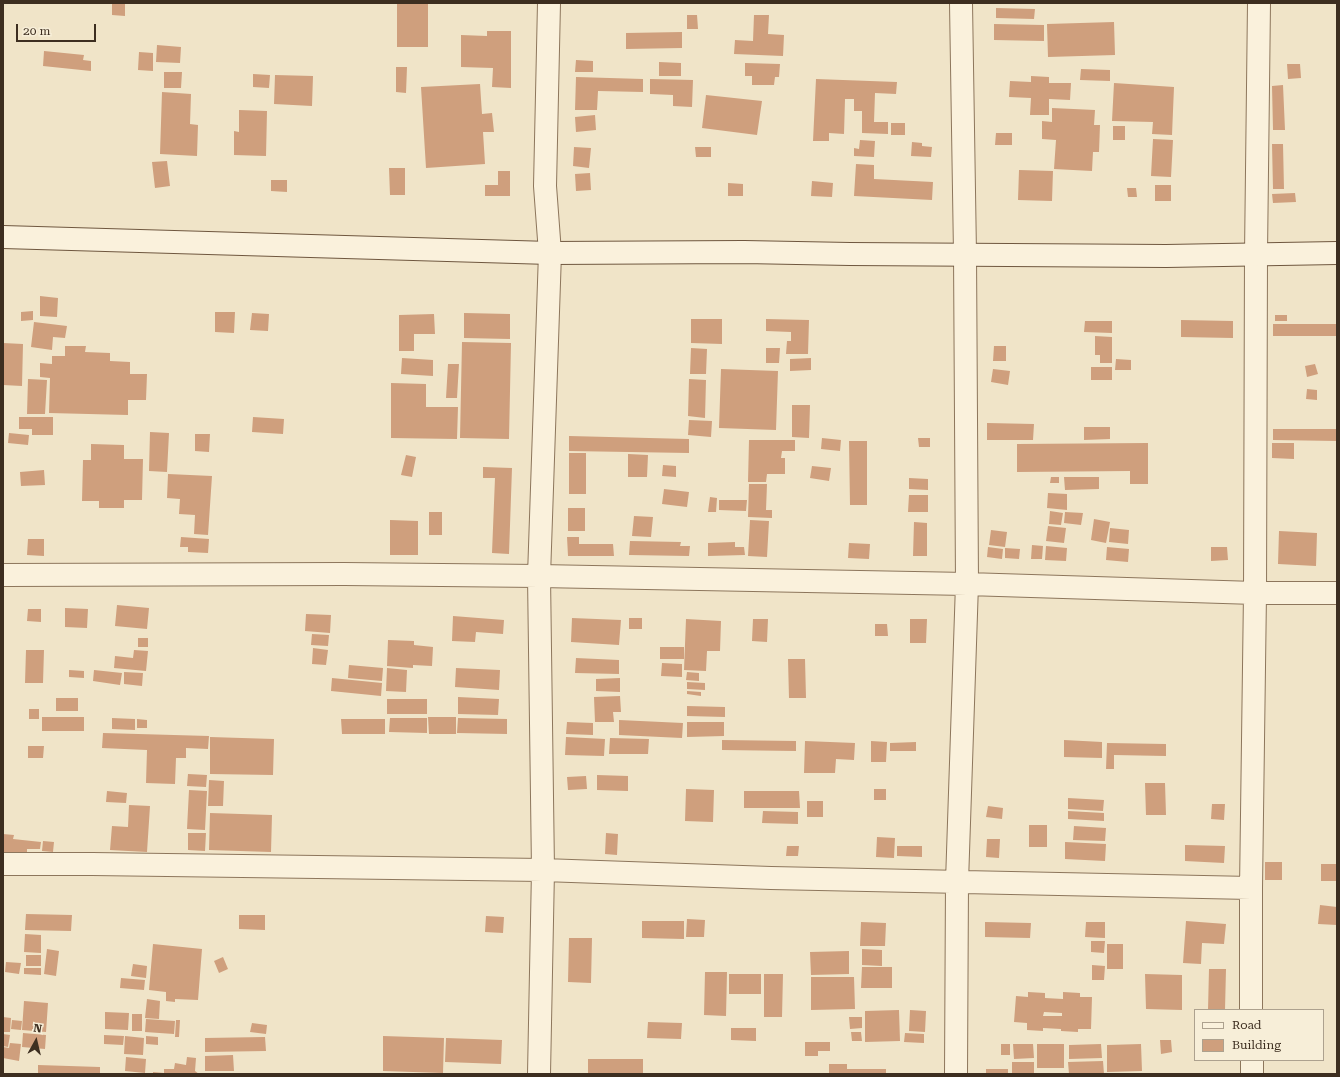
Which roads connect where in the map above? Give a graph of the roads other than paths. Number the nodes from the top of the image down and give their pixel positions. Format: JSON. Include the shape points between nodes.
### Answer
{"nodes":[{"id":1,"x":549,"y":3,"type":"edge"},
{"id":2,"x":961,"y":3,"type":"edge"},
{"id":3,"x":1259,"y":3,"type":"edge"},
{"id":4,"x":3,"y":237,"type":"edge"},
{"id":5,"x":550,"y":253,"type":"junction"},
{"id":6,"x":1337,"y":253,"type":"edge"},
{"id":7,"x":965,"y":254,"type":"junction"},
{"id":8,"x":1256,"y":254,"type":"junction"},
{"id":9,"x":3,"y":575,"type":"edge"},
{"id":10,"x":539,"y":576,"type":"junction"},
{"id":11,"x":967,"y":584,"type":"junction"},
{"id":12,"x":1255,"y":593,"type":"junction"},
{"id":13,"x":1337,"y":593,"type":"edge"},
{"id":14,"x":3,"y":864,"type":"edge"},
{"id":15,"x":543,"y":870,"type":"junction"},
{"id":16,"x":957,"y":882,"type":"junction"},
{"id":17,"x":1251,"y":888,"type":"junction"},
{"id":18,"x":1251,"y":1009,"type":"edge"},
{"id":19,"x":1252,"y":1061,"type":"edge"},
{"id":20,"x":539,"y":1074,"type":"edge"},
{"id":21,"x":956,"y":1074,"type":"edge"},
{"id":22,"x":1252,"y":1074,"type":"edge"}],
"edges":[{"from":1,"to":5,"type":"street","via":[[545,186]]},
{"from":2,"to":7,"type":"street"},
{"from":3,"to":8,"type":"street"},
{"from":4,"to":5,"type":"street"},
{"from":5,"to":7,"type":"street"},
{"from":5,"to":10,"type":"street"},
{"from":6,"to":8,"type":"street"},
{"from":7,"to":8,"type":"street"},
{"from":7,"to":11,"type":"street"},
{"from":8,"to":12,"type":"street"},
{"from":9,"to":10,"type":"street"},
{"from":10,"to":11,"type":"street"},
{"from":10,"to":15,"type":"street"},
{"from":11,"to":12,"type":"street"},
{"from":11,"to":16,"type":"street"},
{"from":12,"to":13,"type":"street"},
{"from":12,"to":17,"type":"street"},
{"from":14,"to":15,"type":"street"},
{"from":15,"to":16,"type":"street"},
{"from":15,"to":20,"type":"street"},
{"from":16,"to":17,"type":"street"},
{"from":16,"to":21,"type":"street"},
{"from":17,"to":18,"type":"street"},
{"from":19,"to":22,"type":"street"}]}
